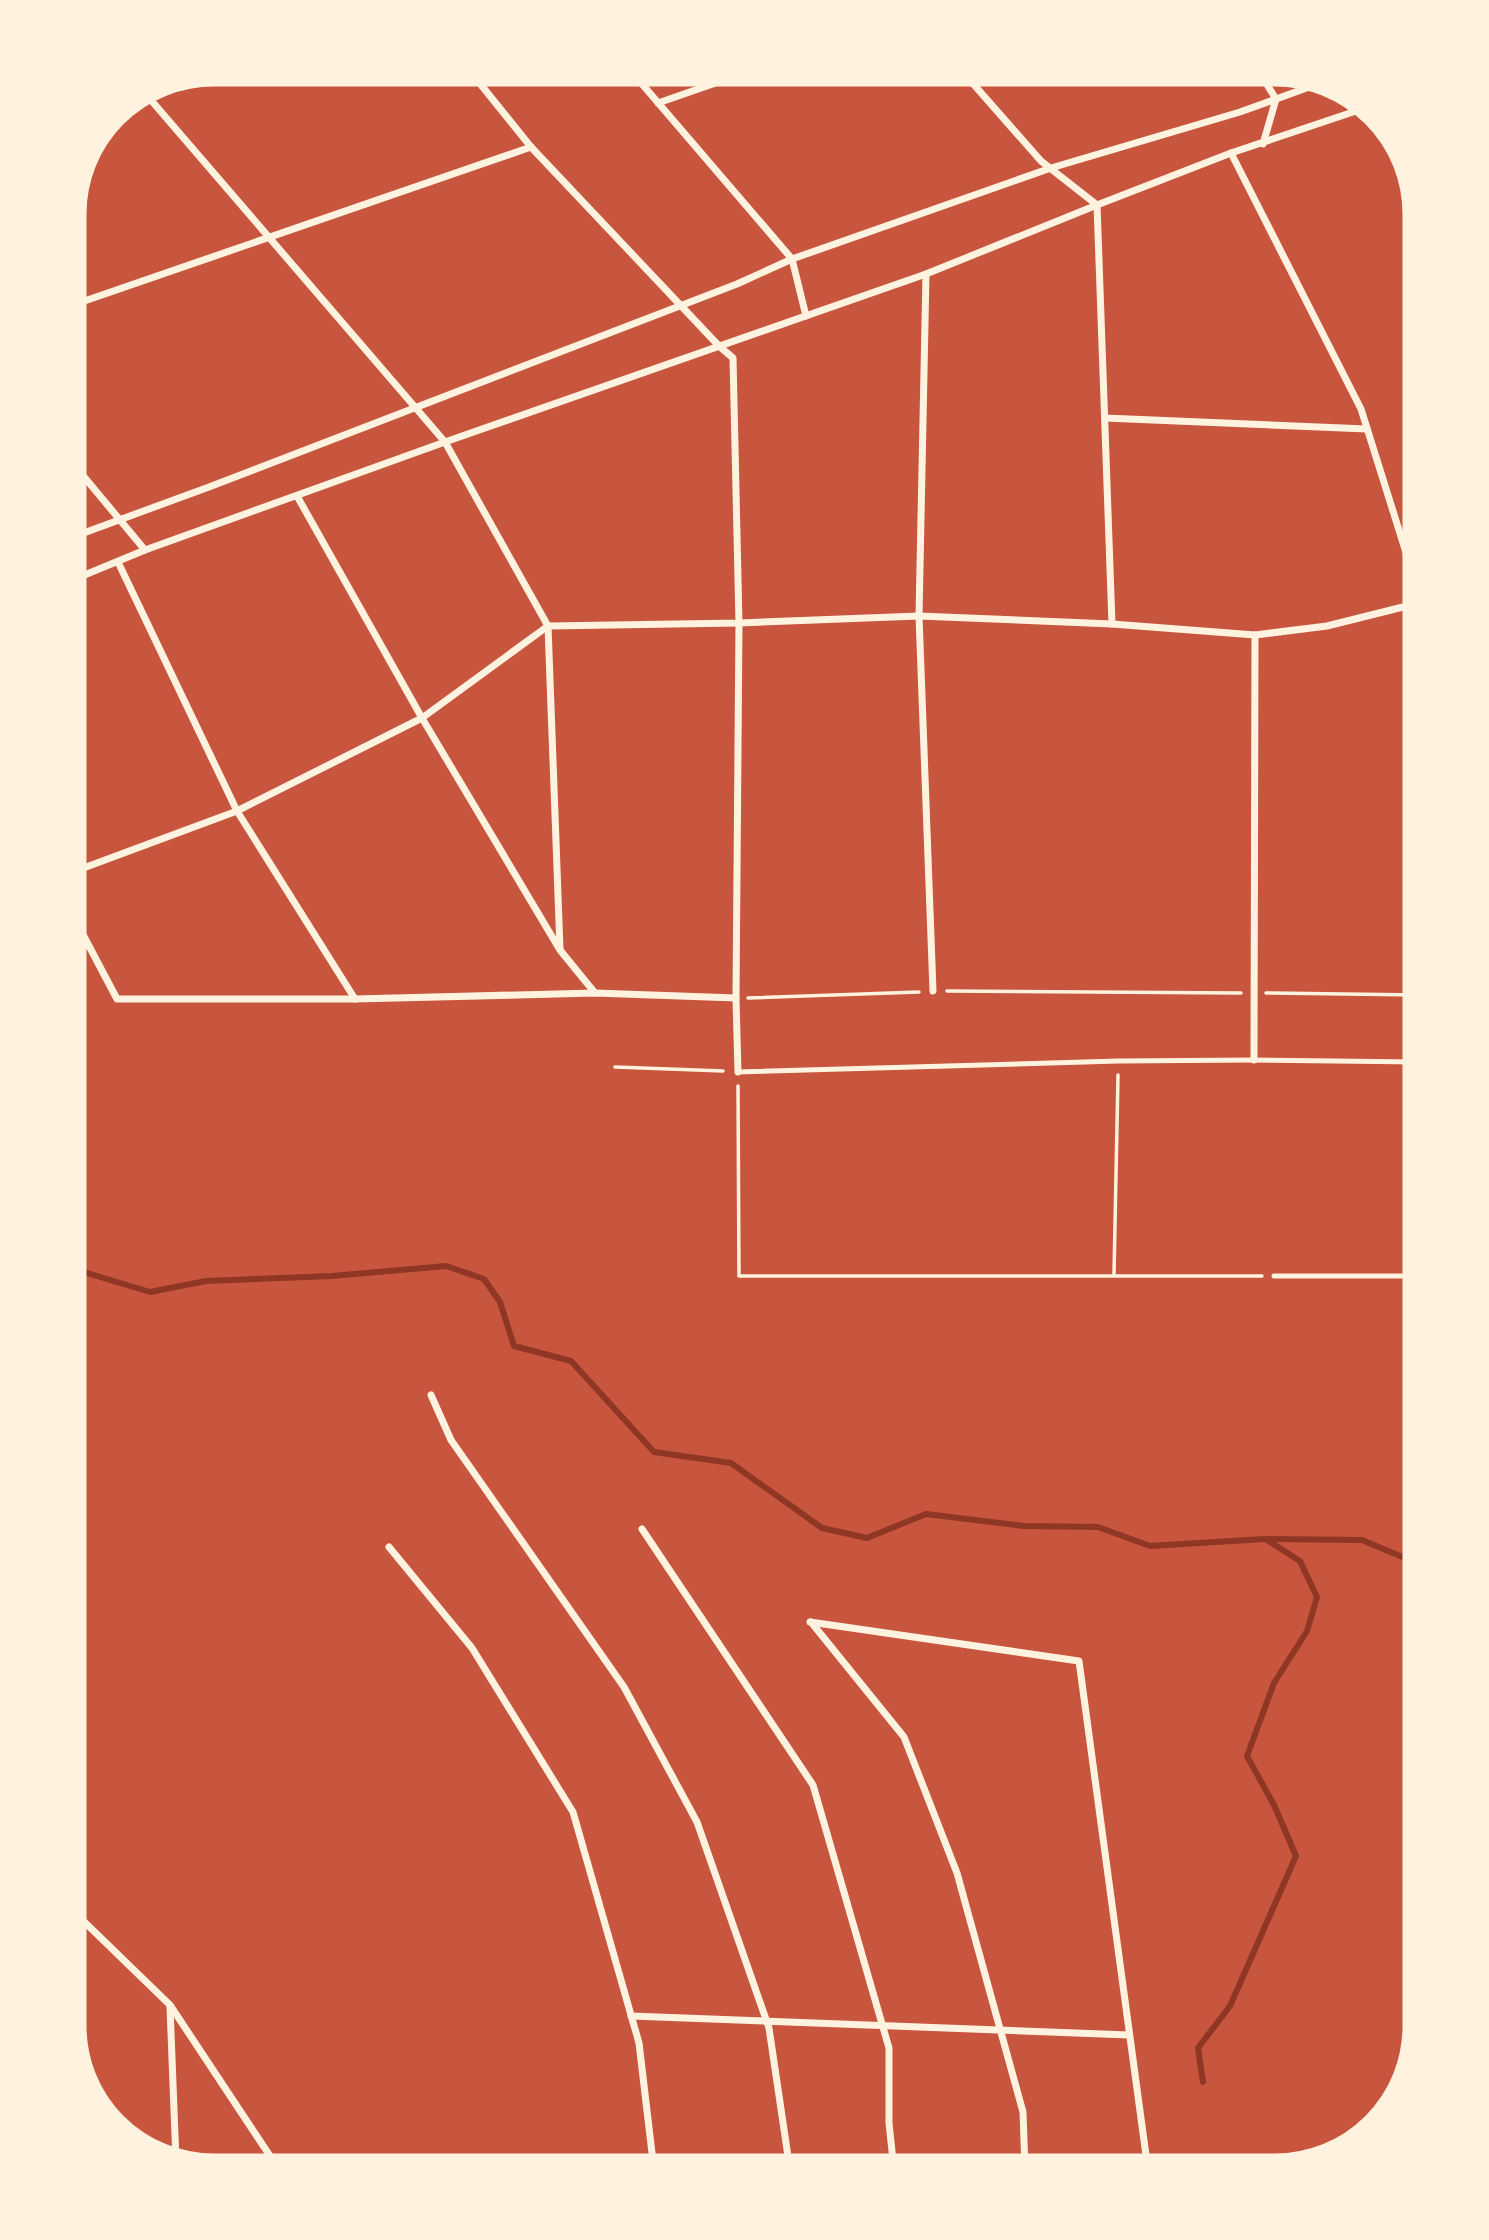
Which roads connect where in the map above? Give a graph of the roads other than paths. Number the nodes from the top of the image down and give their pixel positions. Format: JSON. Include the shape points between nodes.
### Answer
{"nodes":[{"id":1,"x":479,"y":83,"type":"edge"},
{"id":2,"x":641,"y":83,"type":"edge"},
{"id":3,"x":715,"y":83,"type":"edge"},
{"id":4,"x":972,"y":83,"type":"edge"},
{"id":5,"x":1266,"y":83,"type":"edge"},
{"id":6,"x":1309,"y":87,"type":"edge"},
{"id":7,"x":150,"y":99,"type":"edge"},
{"id":8,"x":1276,"y":99,"type":"junction"},
{"id":9,"x":658,"y":103,"type":"junction"},
{"id":10,"x":1356,"y":111,"type":"edge"},
{"id":11,"x":1263,"y":144,"type":"junction"},
{"id":12,"x":531,"y":147,"type":"junction"},
{"id":13,"x":1231,"y":153,"type":"junction"},
{"id":14,"x":1051,"y":168,"type":"junction"},
{"id":15,"x":1097,"y":205,"type":"junction"},
{"id":16,"x":268,"y":236,"type":"junction"},
{"id":17,"x":792,"y":259,"type":"junction"},
{"id":18,"x":926,"y":274,"type":"junction"},
{"id":19,"x":83,"y":301,"type":"edge"},
{"id":20,"x":680,"y":305,"type":"junction"},
{"id":21,"x":806,"y":316,"type":"junction"},
{"id":22,"x":719,"y":346,"type":"junction"},
{"id":23,"x":416,"y":407,"type":"junction"},
{"id":24,"x":1104,"y":418,"type":"junction"},
{"id":25,"x":1367,"y":429,"type":"junction"},
{"id":26,"x":445,"y":442,"type":"junction"},
{"id":27,"x":83,"y":475,"type":"edge"},
{"id":28,"x":297,"y":496,"type":"junction"},
{"id":29,"x":119,"y":519,"type":"junction"},
{"id":30,"x":83,"y":533,"type":"edge"},
{"id":31,"x":145,"y":550,"type":"junction"},
{"id":32,"x":1407,"y":556,"type":"edge"},
{"id":33,"x":118,"y":562,"type":"junction"},
{"id":34,"x":83,"y":576,"type":"edge"},
{"id":35,"x":1407,"y":606,"type":"edge"},
{"id":36,"x":919,"y":616,"type":"junction"},
{"id":37,"x":739,"y":623,"type":"junction"},
{"id":38,"x":1112,"y":624,"type":"junction"},
{"id":39,"x":548,"y":626,"type":"junction"},
{"id":40,"x":1255,"y":635,"type":"junction"},
{"id":41,"x":422,"y":718,"type":"junction"},
{"id":42,"x":237,"y":811,"type":"junction"},
{"id":43,"x":83,"y":868,"type":"edge"},
{"id":44,"x":83,"y":934,"type":"edge"},
{"id":45,"x":560,"y":950,"type":"junction"},
{"id":46,"x":933,"y":991,"type":"road end"},
{"id":47,"x":595,"y":993,"type":"junction"},
{"id":48,"x":736,"y":998,"type":"junction"},
{"id":49,"x":355,"y":999,"type":"junction"},
{"id":50,"x":1254,"y":1060,"type":"junction"},
{"id":51,"x":1407,"y":1062,"type":"edge"},
{"id":52,"x":738,"y":1072,"type":"joint"},
{"id":53,"x":1274,"y":1276,"type":"road end"},
{"id":54,"x":1407,"y":1276,"type":"edge"},
{"id":55,"x":430,"y":1395,"type":"dead end"},
{"id":56,"x":642,"y":1528,"type":"dead end"},
{"id":57,"x":390,"y":1547,"type":"dead end"},
{"id":58,"x":82,"y":1920,"type":"edge"},
{"id":59,"x":170,"y":2005,"type":"junction"},
{"id":60,"x":631,"y":2016,"type":"junction"},
{"id":61,"x":766,"y":2021,"type":"junction"},
{"id":62,"x":883,"y":2026,"type":"junction"},
{"id":63,"x":1001,"y":2030,"type":"junction"},
{"id":64,"x":1129,"y":2035,"type":"junction"},
{"id":65,"x":176,"y":2152,"type":"edge"},
{"id":66,"x":271,"y":2157,"type":"edge"},
{"id":67,"x":653,"y":2157,"type":"edge"},
{"id":68,"x":787,"y":2158,"type":"edge"},
{"id":69,"x":893,"y":2158,"type":"edge"},
{"id":70,"x":1025,"y":2158,"type":"edge"},
{"id":71,"x":1146,"y":2158,"type":"edge"}],
"edges":[{"from":1,"to":12,"type":"street"},
{"from":2,"to":9,"type":"street"},
{"from":3,"to":9,"type":"street"},
{"from":4,"to":14,"type":"street"},
{"from":5,"to":8,"type":"street"},
{"from":6,"to":8,"type":"street"},
{"from":7,"to":16,"type":"street"},
{"from":8,"to":11,"type":"street"},
{"from":8,"to":14,"type":"street"},
{"from":9,"to":17,"type":"street"},
{"from":10,"to":11,"type":"street"},
{"from":11,"to":13,"type":"street"},
{"from":12,"to":16,"type":"street"},
{"from":12,"to":20,"type":"street"},
{"from":13,"to":15,"type":"street"},
{"from":13,"to":25,"type":"street"},
{"from":14,"to":15,"type":"street"},
{"from":14,"to":17,"type":"street"},
{"from":15,"to":18,"type":"street"},
{"from":15,"to":24,"type":"street"},
{"from":16,"to":19,"type":"street"},
{"from":16,"to":23,"type":"street"},
{"from":17,"to":20,"type":"street"},
{"from":17,"to":21,"type":"street"},
{"from":18,"to":21,"type":"street"},
{"from":18,"to":36,"type":"street"},
{"from":20,"to":22,"type":"street"},
{"from":20,"to":23,"type":"street"},
{"from":21,"to":22,"type":"street"},
{"from":22,"to":26,"type":"street"},
{"from":22,"to":37,"type":"street","via":[[733,358]]},
{"from":23,"to":26,"type":"street"},
{"from":23,"to":29,"type":"street"},
{"from":24,"to":25,"type":"street"},
{"from":24,"to":38,"type":"street"},
{"from":25,"to":32,"type":"street"},
{"from":26,"to":28,"type":"street"},
{"from":26,"to":39,"type":"street"},
{"from":27,"to":29,"type":"street"},
{"from":28,"to":31,"type":"street"},
{"from":28,"to":41,"type":"street"},
{"from":29,"to":30,"type":"street"},
{"from":29,"to":31,"type":"street"},
{"from":31,"to":33,"type":"street"},
{"from":33,"to":34,"type":"street"},
{"from":33,"to":42,"type":"street"},
{"from":35,"to":40,"type":"street","via":[[1327,626]]},
{"from":36,"to":37,"type":"street"},
{"from":36,"to":38,"type":"street"},
{"from":36,"to":46,"type":"street"},
{"from":37,"to":39,"type":"street"},
{"from":37,"to":48,"type":"street"},
{"from":38,"to":40,"type":"street"},
{"from":39,"to":41,"type":"street"},
{"from":39,"to":45,"type":"street"},
{"from":40,"to":50,"type":"street"},
{"from":41,"to":42,"type":"street"},
{"from":41,"to":45,"type":"street"},
{"from":42,"to":43,"type":"street"},
{"from":42,"to":49,"type":"street"},
{"from":44,"to":49,"type":"street","via":[[117,999]]},
{"from":45,"to":47,"type":"street"},
{"from":47,"to":48,"type":"street"},
{"from":47,"to":49,"type":"street"},
{"from":48,"to":52,"type":"street"},
{"from":50,"to":51,"type":"lane"},
{"from":50,"to":52,"type":"lane"},
{"from":53,"to":54,"type":"lane"},
{"from":55,"to":61,"type":"street","via":[[452,1440],[624,1687],[697,1822]]},
{"from":56,"to":62,"type":"street","via":[[813,1785]]},
{"from":57,"to":60,"type":"street","via":[[472,1648],[573,1812]]},
{"from":58,"to":59,"type":"street"},
{"from":59,"to":65,"type":"street"},
{"from":59,"to":66,"type":"street"},
{"from":60,"to":61,"type":"street"},
{"from":60,"to":67,"type":"street","via":[[639,2043]]},
{"from":61,"to":62,"type":"street"},
{"from":61,"to":68,"type":"street"},
{"from":62,"to":63,"type":"street"},
{"from":62,"to":69,"type":"street","via":[[889,2048]]},
{"from":63,"to":64,"type":"street"},
{"from":63,"to":64,"type":"street","via":[[957,1873],[904,1737],[810,1622],[1079,1661]]},
{"from":63,"to":70,"type":"street","via":[[1023,2112]]},
{"from":64,"to":71,"type":"street"}]}
